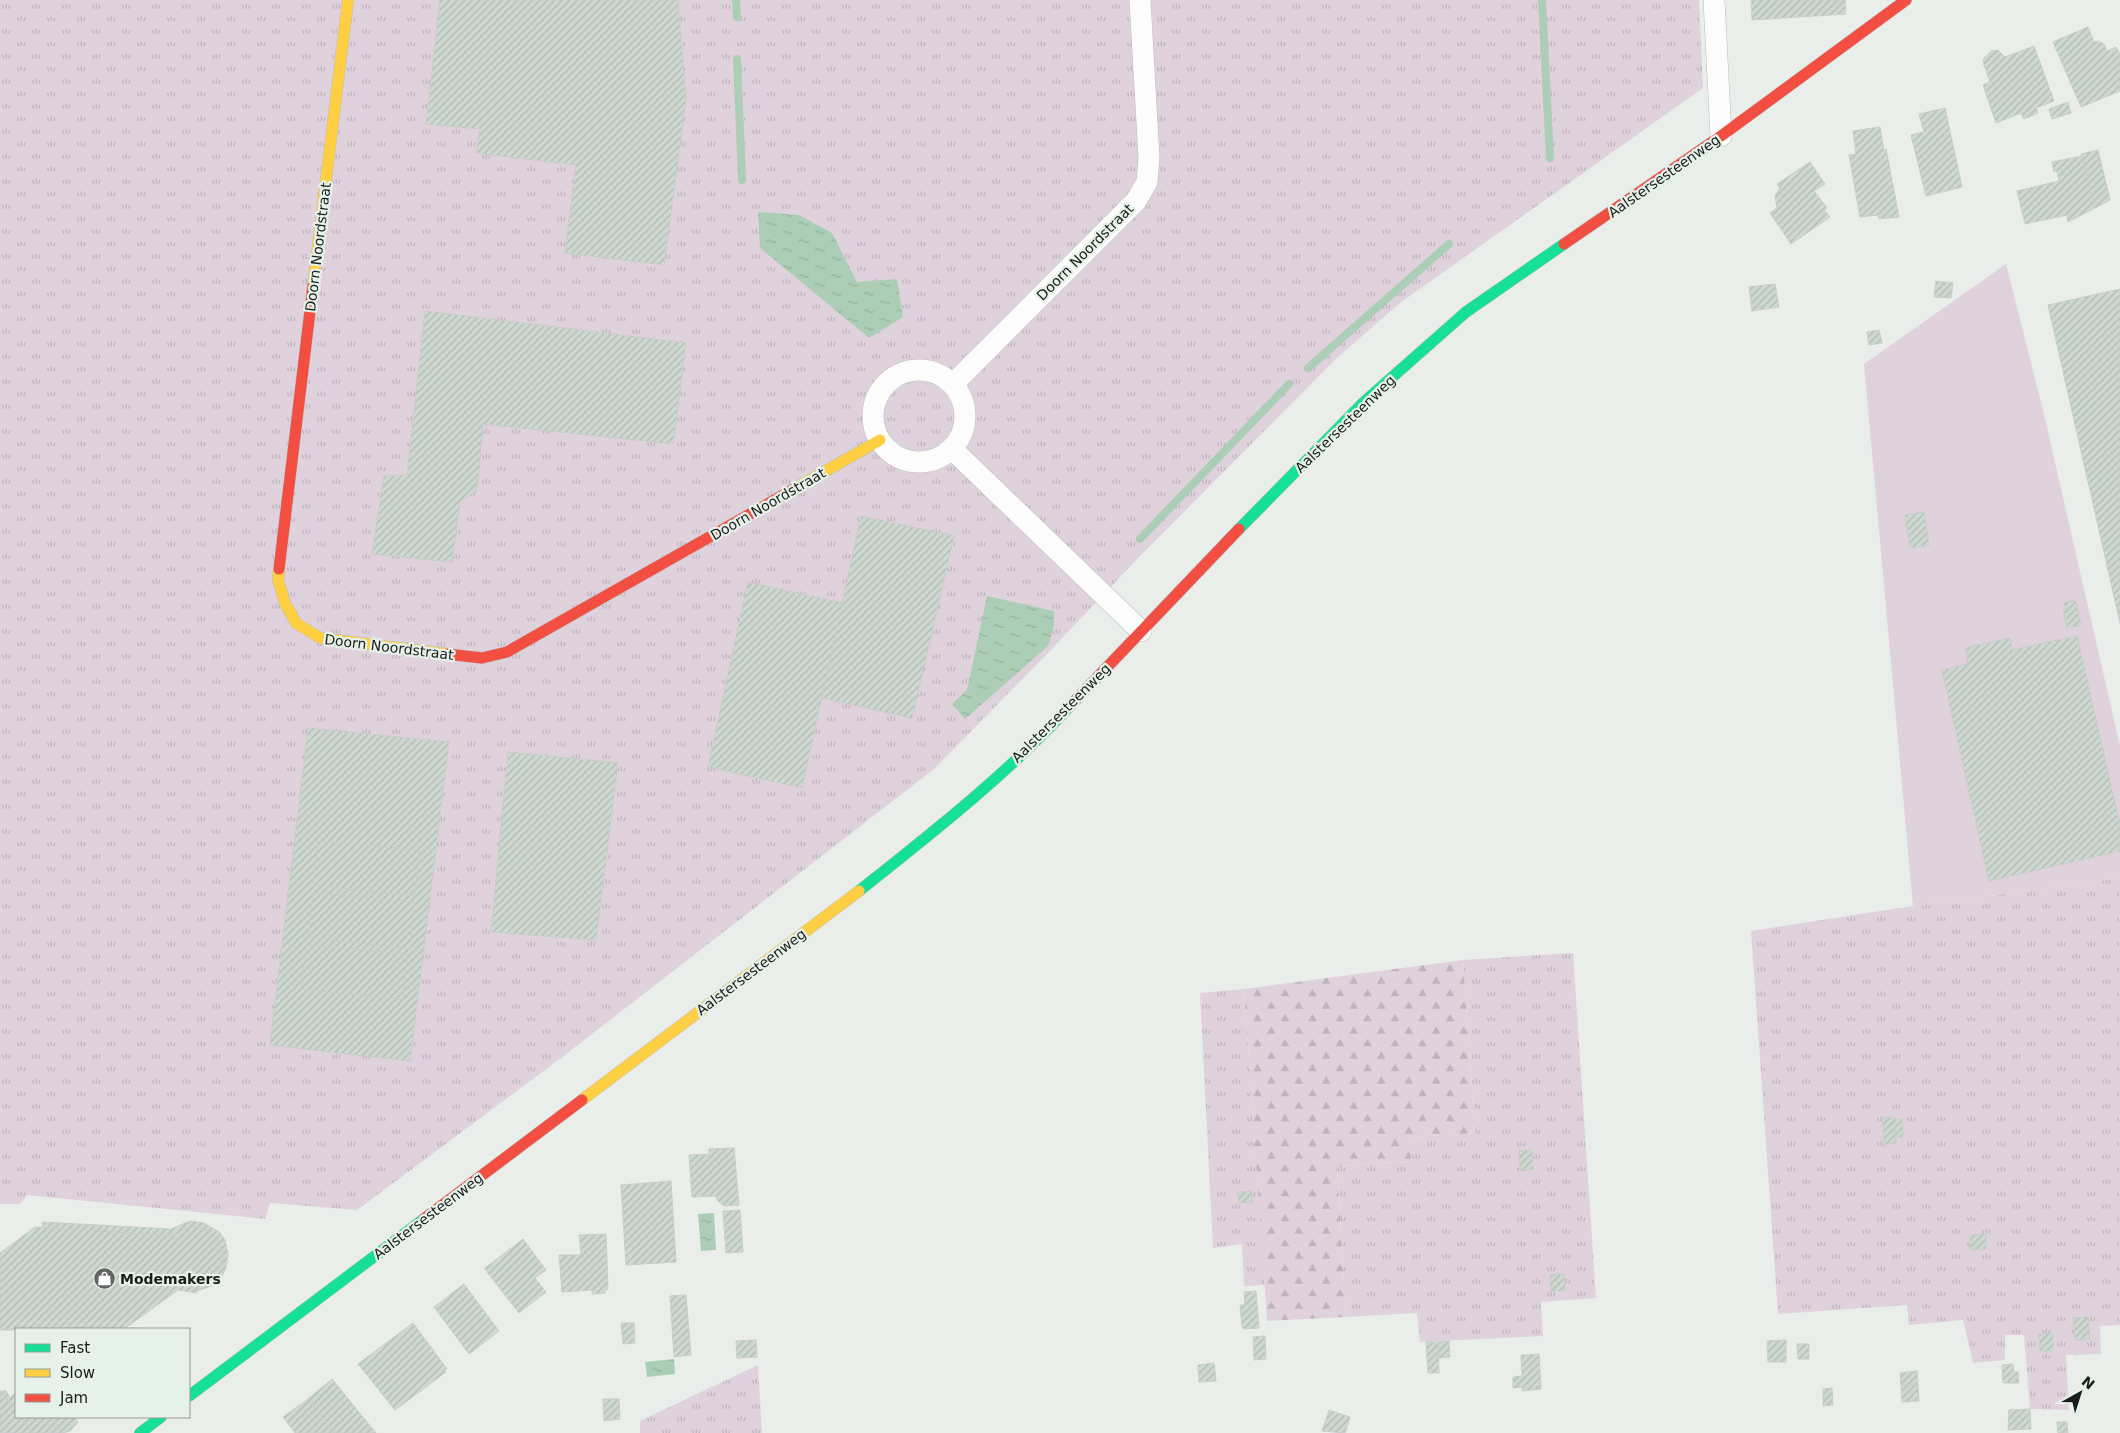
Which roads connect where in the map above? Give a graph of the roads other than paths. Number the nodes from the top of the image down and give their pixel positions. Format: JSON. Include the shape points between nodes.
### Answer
{"nodes":[{"id":1,"x":348,"y":0,"type":"edge"},
{"id":2,"x":1140,"y":0,"type":"edge"},
{"id":3,"x":1714,"y":0,"type":"edge"},
{"id":4,"x":1906,"y":0,"type":"edge"},
{"id":5,"x":1721,"y":136,"type":"junction"},
{"id":6,"x":953,"y":384,"type":"junction"},
{"id":7,"x":880,"y":440,"type":"junction"},
{"id":8,"x":952,"y":449,"type":"junction"},
{"id":9,"x":1141,"y":630,"type":"junction"},
{"id":10,"x":190,"y":1395,"type":"edge"},
{"id":11,"x":160,"y":1418,"type":"edge"},
{"id":12,"x":140,"y":1433,"type":"edge"}],
"edges":[{"from":1,"to":7,"type":"main road","name":"Doorn Noordstraat","via":[[278,580],[285,603],[296,622],[320,638],[482,658],[507,652]]},
{"from":2,"to":6,"type":"street","name":"Doorn Noordstraat","via":[[1149,158],[1147,182],[1136,201]]},
{"from":3,"to":5,"type":"street"},
{"from":4,"to":5,"type":"main road","name":"Aalstersesteenweg"},
{"from":5,"to":9,"type":"main road","name":"Aalstersesteenweg","via":[[1466,312],[1364,402]]},
{"from":6,"to":7,"type":"street","via":[[924,370],[895,376],[881,389],[875,402],[874,427]]},
{"from":6,"to":8,"type":"street","via":[[965,414],[961,435]]},
{"from":7,"to":8,"type":"street","via":[[898,456],[924,462]]},
{"from":8,"to":9,"type":"street"},
{"from":9,"to":10,"type":"main road","name":"Aalstersesteenweg","via":[[1060,717],[917,845]]},
{"from":11,"to":12,"type":"main road"}]}
